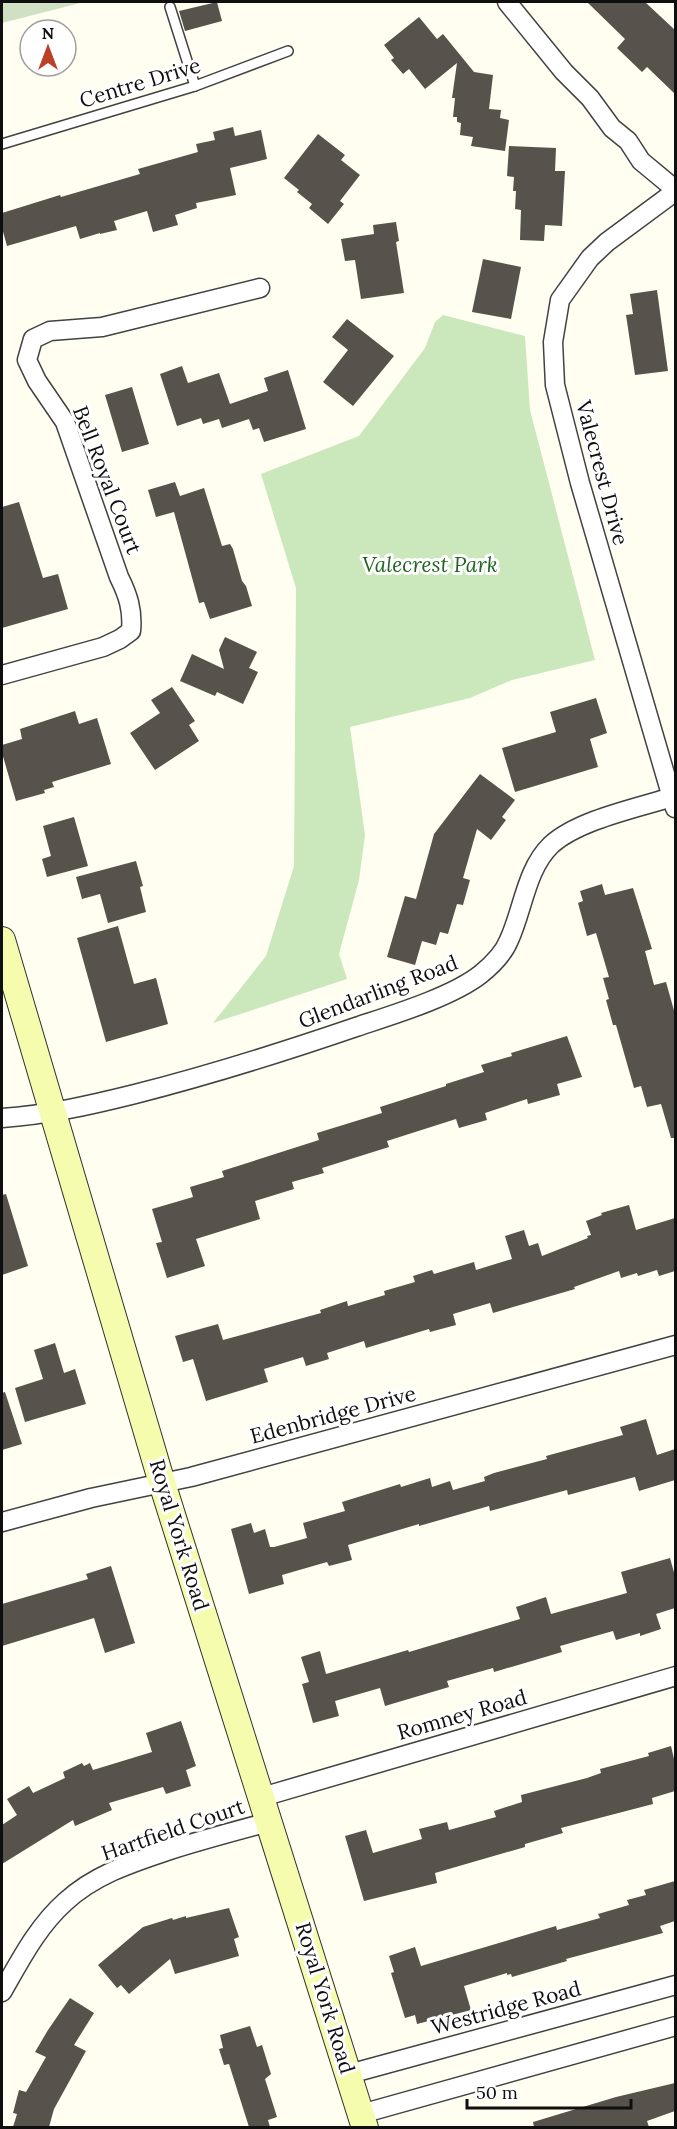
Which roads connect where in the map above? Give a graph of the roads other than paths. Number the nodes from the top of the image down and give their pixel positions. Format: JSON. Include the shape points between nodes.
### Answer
{"nodes":[{"id":1,"x":507,"y":2,"type":"edge"},
{"id":2,"x":170,"y":7,"type":"dead end"},
{"id":3,"x":288,"y":51,"type":"dead end"},
{"id":4,"x":195,"y":86,"type":"junction"},
{"id":5,"x":2,"y":144,"type":"edge"},
{"id":6,"x":675,"y":191,"type":"edge"},
{"id":7,"x":260,"y":288,"type":"dead end"},
{"id":8,"x":2,"y":675,"type":"edge"},
{"id":9,"x":674,"y":802,"type":"edge"},
{"id":10,"x":2,"y":940,"type":"edge"},
{"id":11,"x":54,"y":1112,"type":"junction"},
{"id":12,"x":2,"y":1118,"type":"edge"},
{"id":13,"x":675,"y":1345,"type":"edge"},
{"id":14,"x":162,"y":1483,"type":"junction"},
{"id":15,"x":2,"y":1522,"type":"edge"},
{"id":16,"x":675,"y":1676,"type":"edge"},
{"id":17,"x":262,"y":1797,"type":"junction"},
{"id":18,"x":269,"y":1822,"type":"junction"},
{"id":19,"x":675,"y":1985,"type":"edge"},
{"id":20,"x":2,"y":1992,"type":"edge"},
{"id":21,"x":675,"y":2026,"type":"edge"},
{"id":22,"x":349,"y":2074,"type":"junction"},
{"id":23,"x":363,"y":2121,"type":"edge"}],
"edges":[{"from":1,"to":6,"type":"street","name":"Valecrest Drive","via":[[641,161]]},
{"from":2,"to":4,"type":"lane"},
{"from":3,"to":4,"type":"lane","name":"Centre Drive"},
{"from":4,"to":5,"type":"lane","name":"Centre Drive"},
{"from":6,"to":9,"type":"street","name":"Valecrest Drive","via":[[590,258],[560,300],[553,342],[555,385],[580,483]]},
{"from":7,"to":8,"type":"street","name":"Bell Royal Court","via":[[102,327],[50,331],[33,339],[27,360],[65,422],[133,614],[131,631],[103,647]]},
{"from":9,"to":11,"type":"street","name":"Glendarling Road","via":[[588,824],[551,846],[532,875],[509,942],[496,960],[468,984],[279,1053],[164,1087]]},
{"from":10,"to":11,"type":"main road","name":"Royal York Road"},
{"from":11,"to":12,"type":"street","name":"Glendarling Road"},
{"from":11,"to":14,"type":"main road","name":"Royal York Road"},
{"from":13,"to":14,"type":"street","name":"Edenbridge Drive"},
{"from":14,"to":15,"type":"street","name":"Edenbridge Drive"},
{"from":14,"to":17,"type":"main road","name":"Royal York Road"},
{"from":16,"to":17,"type":"street","name":"Romney Road"},
{"from":17,"to":18,"type":"main road","name":"Royal York Road"},
{"from":18,"to":20,"type":"street","name":"Hartfield Court","via":[[120,1867],[87,1885],[36,1933]]},
{"from":18,"to":22,"type":"main road","name":"Royal York Road"},
{"from":19,"to":22,"type":"street","name":"Westridge Road"},
{"from":21,"to":23,"type":"street"},
{"from":22,"to":23,"type":"main road","name":"Royal York Road"}]}
